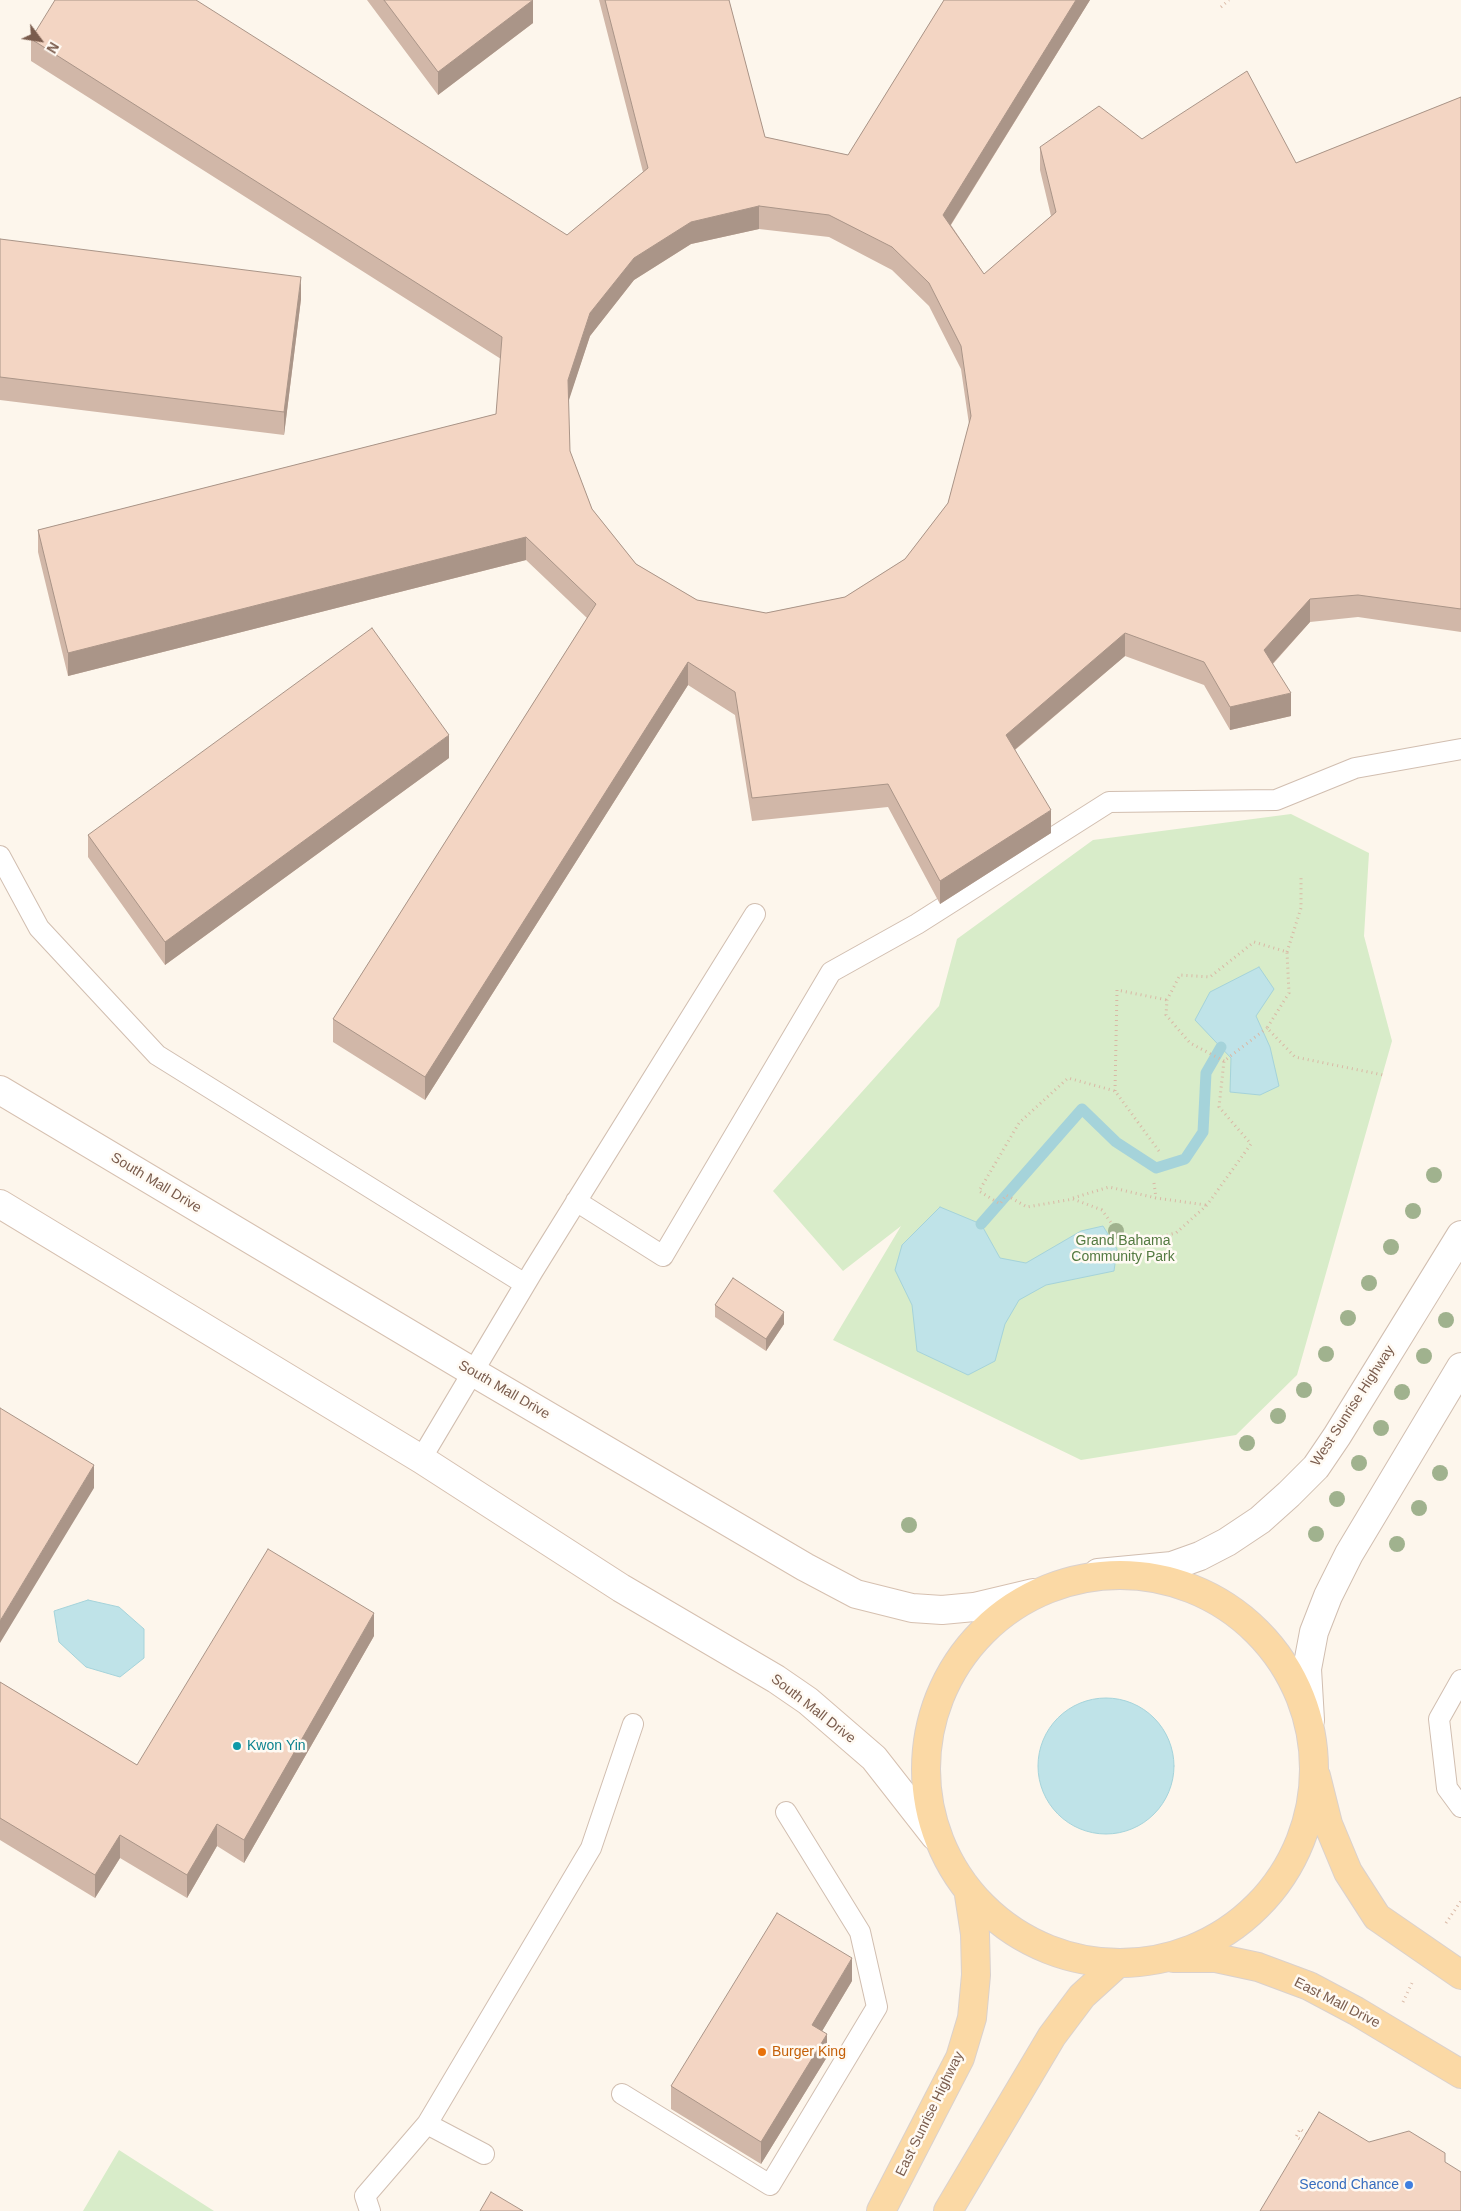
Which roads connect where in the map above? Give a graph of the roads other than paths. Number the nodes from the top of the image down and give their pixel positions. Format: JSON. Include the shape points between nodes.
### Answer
{"nodes":[{"id":1,"x":1461,"y":749,"type":"edge"},
{"id":2,"x":0,"y":856,"type":"edge"},
{"id":3,"x":755,"y":914,"type":"dead end"},
{"id":4,"x":0,"y":1090,"type":"edge"},
{"id":5,"x":576,"y":1201,"type":"junction"},
{"id":6,"x":0,"y":1204,"type":"edge"},
{"id":7,"x":1461,"y":1235,"type":"edge"},
{"id":8,"x":525,"y":1284,"type":"junction"},
{"id":9,"x":1461,"y":1367,"type":"edge"},
{"id":10,"x":473,"y":1372,"type":"junction"},
{"id":11,"x":421,"y":1459,"type":"junction"},
{"id":12,"x":1098,"y":1573,"type":"junction"},
{"id":13,"x":1033,"y":1593,"type":"junction"},
{"id":14,"x":1461,"y":1680,"type":"edge"},
{"id":15,"x":1310,"y":1720,"type":"junction"},
{"id":16,"x":633,"y":1724,"type":"dead end"},
{"id":17,"x":1316,"y":1775,"type":"junction"},
{"id":18,"x":1461,"y":1807,"type":"edge"},
{"id":19,"x":786,"y":1812,"type":"dead end"},
{"id":20,"x":935,"y":1836,"type":"junction"},
{"id":21,"x":968,"y":1895,"type":"junction"},
{"id":22,"x":1172,"y":1958,"type":"junction"},
{"id":23,"x":1115,"y":1966,"type":"junction"},
{"id":24,"x":1461,"y":1975,"type":"edge"},
{"id":25,"x":1461,"y":2074,"type":"edge"},
{"id":26,"x":622,"y":2094,"type":"dead end"},
{"id":27,"x":427,"y":2124,"type":"junction"},
{"id":28,"x":484,"y":2154,"type":"dead end"},
{"id":29,"x":370,"y":2211,"type":"edge"},
{"id":30,"x":881,"y":2211,"type":"edge"},
{"id":31,"x":948,"y":2211,"type":"edge"}],
"edges":[{"from":1,"to":5,"type":"lane","via":[[1355,768],[1276,800],[1109,802],[917,924],[831,972],[664,1256]]},
{"from":2,"to":8,"type":"lane","via":[[39,928],[157,1055]]},
{"from":3,"to":5,"type":"lane"},
{"from":4,"to":10,"type":"street","name":"South Mall Drive"},
{"from":5,"to":8,"type":"lane"},
{"from":6,"to":11,"type":"street","name":"South Mall Drive"},
{"from":7,"to":12,"type":"street","name":"West Sunrise Highway","via":[[1337,1436],[1316,1467],[1289,1494],[1260,1520],[1200,1556],[1172,1566]]},
{"from":8,"to":10,"type":"lane"},
{"from":9,"to":15,"type":"street","via":[[1362,1530],[1328,1596],[1314,1632],[1307,1669]]},
{"from":10,"to":11,"type":"lane"},
{"from":10,"to":13,"type":"street","name":"South Mall Drive","via":[[856,1594],[912,1608],[942,1610],[974,1607]]},
{"from":11,"to":20,"type":"street","name":"South Mall Drive","via":[[621,1588],[776,1679],[808,1702],[874,1758]]},
{"from":12,"to":13,"type":"main road"},
{"from":12,"to":15,"type":"main road","via":[[1160,1576],[1244,1616],[1288,1668]]},
{"from":13,"to":20,"type":"main road","via":[[982,1629],[939,1693],[924,1782]]},
{"from":14,"to":18,"type":"lane","via":[[1439,1719],[1447,1788]]},
{"from":15,"to":17,"type":"main road"},
{"from":16,"to":27,"type":"lane","via":[[591,1848]]},
{"from":17,"to":22,"type":"main road","via":[[1292,1862],[1260,1904],[1254,1911]]},
{"from":17,"to":24,"type":"main road","via":[[1328,1824],[1348,1872],[1377,1917]]},
{"from":19,"to":26,"type":"lane","via":[[860,1932],[877,2007],[770,2185]]},
{"from":20,"to":21,"type":"main road"},
{"from":21,"to":23,"type":"main road","via":[[1034,1946]]},
{"from":21,"to":30,"type":"main road","name":"East Sunrise Highway","via":[[975,1934],[972,2018],[960,2058]]},
{"from":22,"to":23,"type":"main road"},
{"from":22,"to":25,"type":"main road","name":"East Mall Drive","via":[[1216,1958],[1258,1967],[1309,1986]]},
{"from":23,"to":31,"type":"main road","via":[[1082,1996],[1052,2036]]},
{"from":27,"to":28,"type":"lane"},
{"from":27,"to":29,"type":"lane","via":[[365,2196]]}]}
